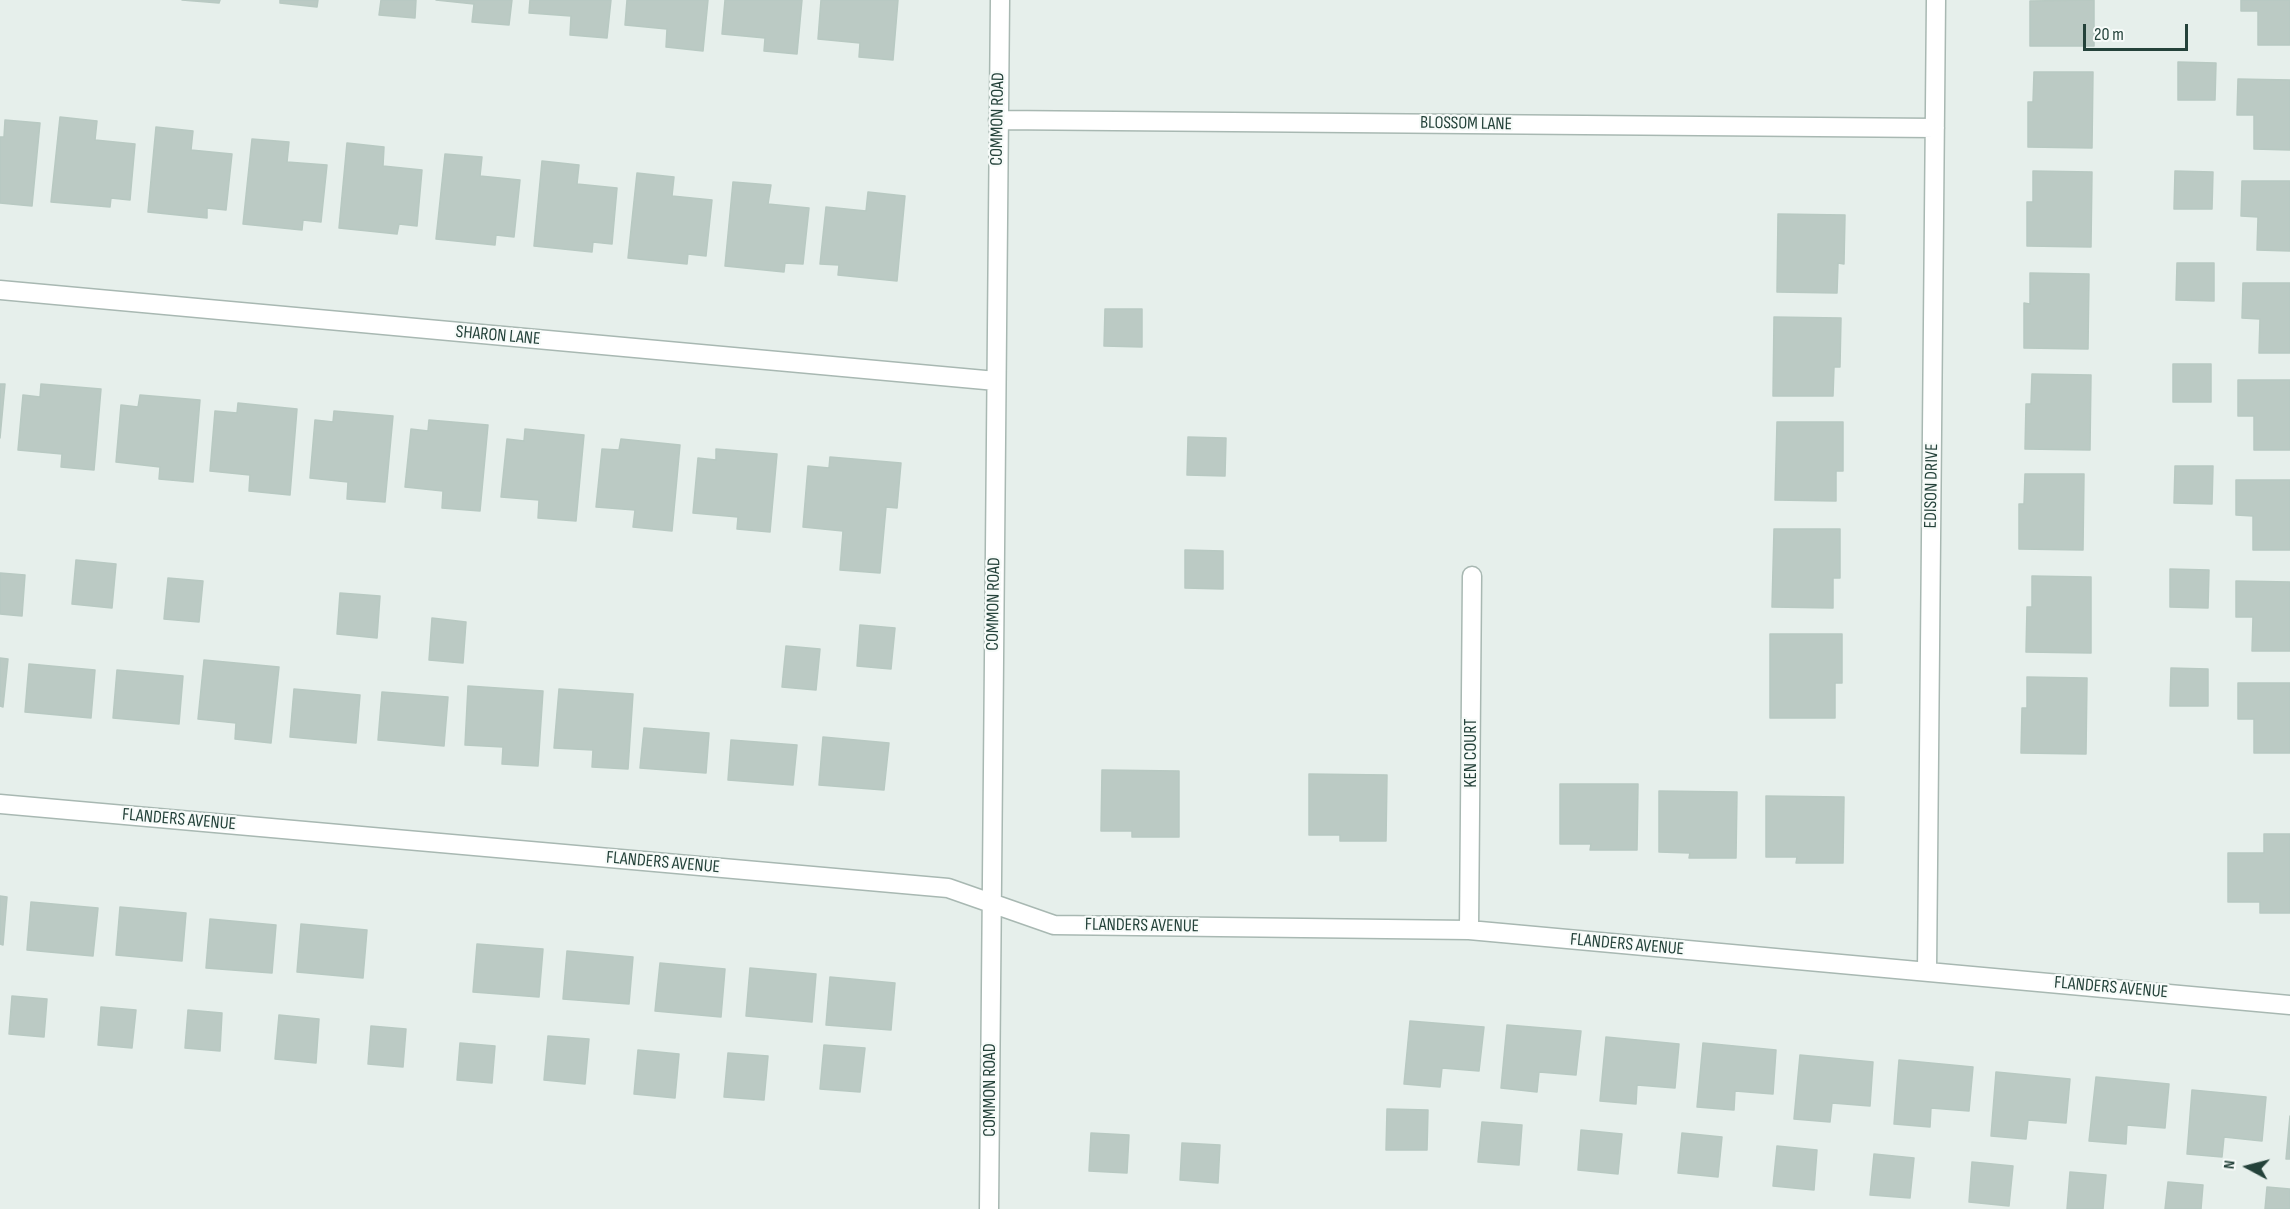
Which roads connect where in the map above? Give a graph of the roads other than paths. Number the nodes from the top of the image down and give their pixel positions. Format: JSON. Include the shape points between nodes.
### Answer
{"nodes":[{"id":1,"x":1000,"y":0,"type":"edge"},
{"id":2,"x":1936,"y":0,"type":"edge"},
{"id":3,"x":998,"y":120,"type":"junction"},
{"id":4,"x":1935,"y":128,"type":"junction"},
{"id":5,"x":0,"y":290,"type":"edge"},
{"id":6,"x":996,"y":381,"type":"junction"},
{"id":7,"x":1472,"y":576,"type":"dead end"},
{"id":8,"x":0,"y":804,"type":"edge"},
{"id":9,"x":990,"y":904,"type":"junction"},
{"id":10,"x":1469,"y":930,"type":"junction"},
{"id":11,"x":1927,"y":971,"type":"junction"},
{"id":12,"x":2290,"y":1005,"type":"edge"},
{"id":13,"x":989,"y":1209,"type":"edge"}],
"edges":[{"from":1,"to":3,"type":"street","name":"COMMON ROAD"},
{"from":2,"to":4,"type":"street","name":"EDISON DRIVE"},
{"from":3,"to":4,"type":"street","name":"BLOSSOM LANE"},
{"from":3,"to":6,"type":"street","name":"COMMON ROAD"},
{"from":4,"to":11,"type":"street","name":"EDISON DRIVE"},
{"from":5,"to":6,"type":"street","name":"SHARON LANE"},
{"from":6,"to":9,"type":"street","name":"COMMON ROAD"},
{"from":7,"to":10,"type":"street","name":"KEN COURT"},
{"from":8,"to":9,"type":"street","name":"FLANDERS AVENUE","via":[[948,888]]},
{"from":9,"to":10,"type":"street","name":"FLANDERS AVENUE","via":[[1054,925]]},
{"from":9,"to":13,"type":"street","name":"COMMON ROAD"},
{"from":10,"to":11,"type":"street","name":"FLANDERS AVENUE"},
{"from":11,"to":12,"type":"street","name":"FLANDERS AVENUE"}]}
